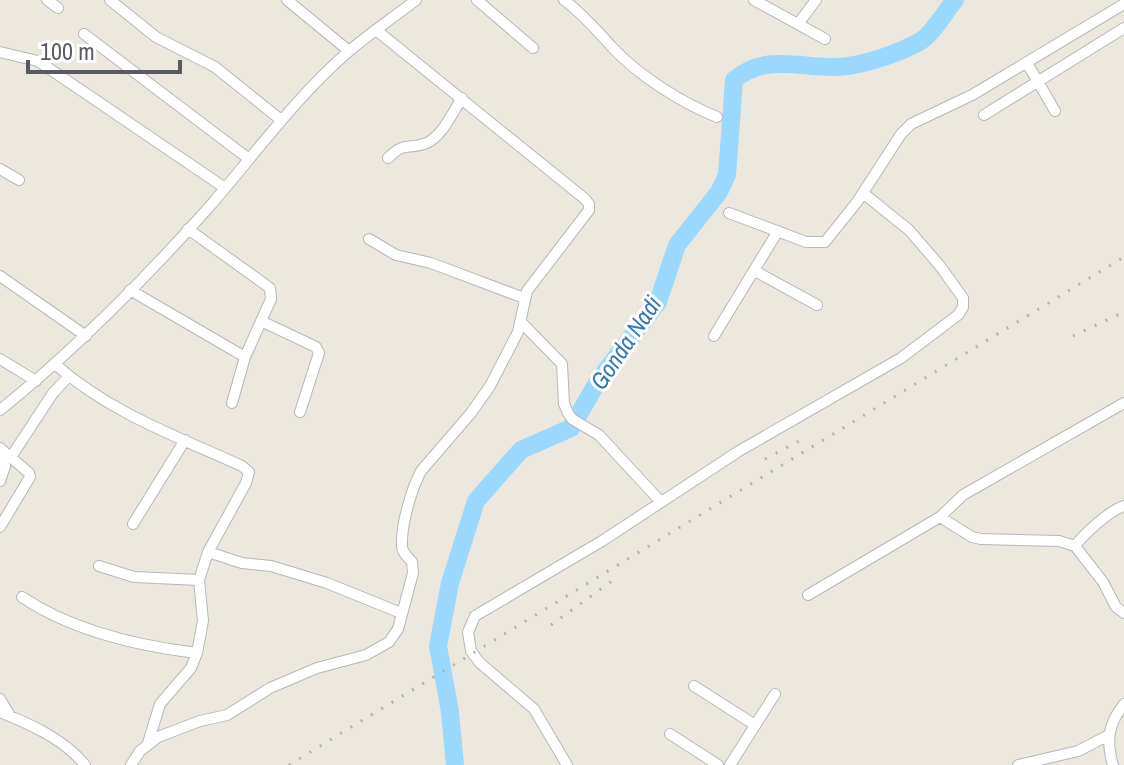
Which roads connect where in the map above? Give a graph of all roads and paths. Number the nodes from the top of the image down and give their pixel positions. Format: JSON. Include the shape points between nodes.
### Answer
{"nodes":[{"id":1,"x":47,"y":0,"type":"edge"},
{"id":2,"x":110,"y":0,"type":"edge"},
{"id":3,"x":287,"y":0,"type":"edge"},
{"id":4,"x":416,"y":0,"type":"edge"},
{"id":5,"x":477,"y":0,"type":"edge"},
{"id":6,"x":564,"y":0,"type":"edge"},
{"id":7,"x":754,"y":0,"type":"edge"},
{"id":8,"x":816,"y":0,"type":"edge"},
{"id":9,"x":1124,"y":4,"type":"edge"},
{"id":10,"x":58,"y":8,"type":"dead end"},
{"id":11,"x":798,"y":24,"type":"junction"},
{"id":12,"x":1124,"y":28,"type":"edge"},
{"id":13,"x":376,"y":30,"type":"junction"},
{"id":14,"x":84,"y":34,"type":"dead end"},
{"id":15,"x":825,"y":39,"type":"dead end"},
{"id":16,"x":533,"y":48,"type":"dead end"},
{"id":17,"x":349,"y":51,"type":"junction"},
{"id":18,"x":0,"y":52,"type":"edge"},
{"id":19,"x":1027,"y":63,"type":"junction"},
{"id":20,"x":1038,"y":82,"type":"junction"},
{"id":21,"x":462,"y":98,"type":"junction"},
{"id":22,"x":1055,"y":111,"type":"dead end"},
{"id":23,"x":984,"y":115,"type":"dead end"},
{"id":24,"x":717,"y":117,"type":"dead end"},
{"id":25,"x":281,"y":120,"type":"junction"},
{"id":26,"x":388,"y":158,"type":"dead end"},
{"id":27,"x":249,"y":159,"type":"junction"},
{"id":28,"x":0,"y":169,"type":"edge"},
{"id":29,"x":19,"y":180,"type":"dead end"},
{"id":30,"x":225,"y":188,"type":"junction"},
{"id":31,"x":863,"y":193,"type":"junction"},
{"id":32,"x":729,"y":213,"type":"dead end"},
{"id":33,"x":188,"y":229,"type":"junction"},
{"id":34,"x":778,"y":231,"type":"junction"},
{"id":35,"x":369,"y":239,"type":"dead end"},
{"id":36,"x":755,"y":271,"type":"junction"},
{"id":37,"x":0,"y":276,"type":"edge"},
{"id":38,"x":130,"y":290,"type":"junction"},
{"id":39,"x":524,"y":298,"type":"junction"},
{"id":40,"x":817,"y":305,"type":"dead end"},
{"id":41,"x":261,"y":321,"type":"junction"},
{"id":42,"x":522,"y":323,"type":"junction"},
{"id":43,"x":86,"y":336,"type":"junction"},
{"id":44,"x":714,"y":336,"type":"dead end"},
{"id":45,"x":245,"y":357,"type":"junction"},
{"id":46,"x":0,"y":359,"type":"edge"},
{"id":47,"x":56,"y":365,"type":"junction"},
{"id":48,"x":69,"y":376,"type":"junction"},
{"id":49,"x":36,"y":381,"type":"junction"},
{"id":50,"x":232,"y":403,"type":"dead end"},
{"id":51,"x":1124,"y":403,"type":"edge"},
{"id":52,"x":0,"y":410,"type":"edge"},
{"id":53,"x":300,"y":412,"type":"dead end"},
{"id":54,"x":185,"y":440,"type":"junction"},
{"id":55,"x":4,"y":452,"type":"edge"},
{"id":56,"x":0,"y":481,"type":"edge"},
{"id":57,"x":661,"y":502,"type":"junction"},
{"id":58,"x":1124,"y":506,"type":"edge"},
{"id":59,"x":940,"y":517,"type":"junction"},
{"id":60,"x":133,"y":524,"type":"dead end"},
{"id":61,"x":0,"y":527,"type":"edge"},
{"id":62,"x":1075,"y":546,"type":"junction"},
{"id":63,"x":208,"y":552,"type":"junction"},
{"id":64,"x":99,"y":566,"type":"dead end"},
{"id":65,"x":199,"y":580,"type":"junction"},
{"id":66,"x":808,"y":595,"type":"dead end"},
{"id":67,"x":22,"y":597,"type":"dead end"},
{"id":68,"x":401,"y":613,"type":"junction"},
{"id":69,"x":1124,"y":613,"type":"edge"},
{"id":70,"x":197,"y":653,"type":"junction"},
{"id":71,"x":694,"y":686,"type":"dead end"},
{"id":72,"x":775,"y":694,"type":"dead end"},
{"id":73,"x":0,"y":699,"type":"edge"},
{"id":74,"x":1124,"y":704,"type":"edge"},
{"id":75,"x":5,"y":714,"type":"edge"},
{"id":76,"x":755,"y":725,"type":"junction"},
{"id":77,"x":670,"y":734,"type":"dead end"},
{"id":78,"x":1107,"y":736,"type":"junction"},
{"id":79,"x":148,"y":743,"type":"junction"},
{"id":80,"x":85,"y":765,"type":"edge"},
{"id":81,"x":131,"y":765,"type":"edge"},
{"id":82,"x":567,"y":765,"type":"edge"},
{"id":83,"x":718,"y":765,"type":"edge"},
{"id":84,"x":730,"y":765,"type":"edge"},
{"id":85,"x":1018,"y":765,"type":"edge"},
{"id":86,"x":1113,"y":765,"type":"edge"}],
"edges":[{"from":1,"to":10,"type":"street"},
{"from":2,"to":25,"type":"street","via":[[156,37],[215,67]]},
{"from":3,"to":17,"type":"street"},
{"from":4,"to":13,"type":"street"},
{"from":5,"to":16,"type":"street"},
{"from":6,"to":24,"type":"street","via":[[648,77]]},
{"from":7,"to":11,"type":"street"},
{"from":8,"to":11,"type":"street"},
{"from":9,"to":19,"type":"street"},
{"from":11,"to":15,"type":"street"},
{"from":12,"to":20,"type":"street"},
{"from":13,"to":17,"type":"street"},
{"from":13,"to":21,"type":"street"},
{"from":14,"to":27,"type":"street"},
{"from":17,"to":25,"type":"street"},
{"from":18,"to":30,"type":"street","via":[[38,61]]},
{"from":19,"to":20,"type":"street"},
{"from":19,"to":31,"type":"street","via":[[911,124]]},
{"from":20,"to":22,"type":"street"},
{"from":20,"to":23,"type":"street"},
{"from":21,"to":26,"type":"street","via":[[435,137],[423,145],[404,145]]},
{"from":21,"to":39,"type":"street","via":[[589,204],[586,216]]},
{"from":25,"to":27,"type":"street"},
{"from":27,"to":30,"type":"street"},
{"from":28,"to":29,"type":"street"},
{"from":30,"to":33,"type":"street"},
{"from":31,"to":34,"type":"street","via":[[825,242],[806,242]]},
{"from":31,"to":57,"type":"street","via":[[909,230],[940,266],[963,298],[961,311],[901,358]]},
{"from":32,"to":34,"type":"street"},
{"from":33,"to":38,"type":"street"},
{"from":33,"to":41,"type":"street","via":[[270,288]]},
{"from":34,"to":36,"type":"street"},
{"from":35,"to":39,"type":"street","via":[[396,255]]},
{"from":36,"to":40,"type":"street"},
{"from":36,"to":44,"type":"street"},
{"from":37,"to":43,"type":"street"},
{"from":38,"to":43,"type":"street"},
{"from":38,"to":45,"type":"street"},
{"from":39,"to":42,"type":"street"},
{"from":41,"to":45,"type":"street"},
{"from":41,"to":53,"type":"street","via":[[319,353]]},
{"from":42,"to":57,"type":"street","via":[[562,364],[564,404],[577,422],[599,435]]},
{"from":42,"to":68,"type":"street","via":[[490,386],[421,471],[409,497],[402,546],[413,573]]},
{"from":43,"to":47,"type":"street"},
{"from":45,"to":50,"type":"street"},
{"from":46,"to":49,"type":"street"},
{"from":47,"to":48,"type":"street"},
{"from":47,"to":49,"type":"street"},
{"from":48,"to":54,"type":"street","via":[[106,403]]},
{"from":48,"to":55,"type":"street"},
{"from":49,"to":52,"type":"street"},
{"from":51,"to":59,"type":"street","via":[[963,495]]},
{"from":54,"to":60,"type":"street"},
{"from":54,"to":63,"type":"street","via":[[249,472]]},
{"from":55,"to":56,"type":"street"},
{"from":55,"to":61,"type":"street","via":[[30,477]]},
{"from":57,"to":82,"type":"street","via":[[471,622],[471,651],[534,709]]},
{"from":58,"to":62,"type":"street"},
{"from":59,"to":62,"type":"street","via":[[981,539]]},
{"from":59,"to":66,"type":"street"},
{"from":62,"to":69,"type":"street"},
{"from":63,"to":65,"type":"street"},
{"from":63,"to":68,"type":"street","via":[[327,583]]},
{"from":64,"to":65,"type":"street","via":[[134,577]]},
{"from":65,"to":70,"type":"street","via":[[203,621]]},
{"from":67,"to":70,"type":"street","via":[[61,620]]},
{"from":68,"to":79,"type":"street","via":[[395,636],[366,655],[317,668],[270,688],[227,715]]},
{"from":70,"to":79,"type":"street","via":[[160,704]]},
{"from":71,"to":76,"type":"street"},
{"from":72,"to":76,"type":"street"},
{"from":73,"to":75,"type":"street"},
{"from":74,"to":78,"type":"street"},
{"from":75,"to":80,"type":"street","via":[[59,742]]},
{"from":76,"to":84,"type":"street"},
{"from":77,"to":83,"type":"street"},
{"from":78,"to":85,"type":"street","via":[[1078,751]]},
{"from":78,"to":86,"type":"street"},
{"from":79,"to":81,"type":"street"}]}
